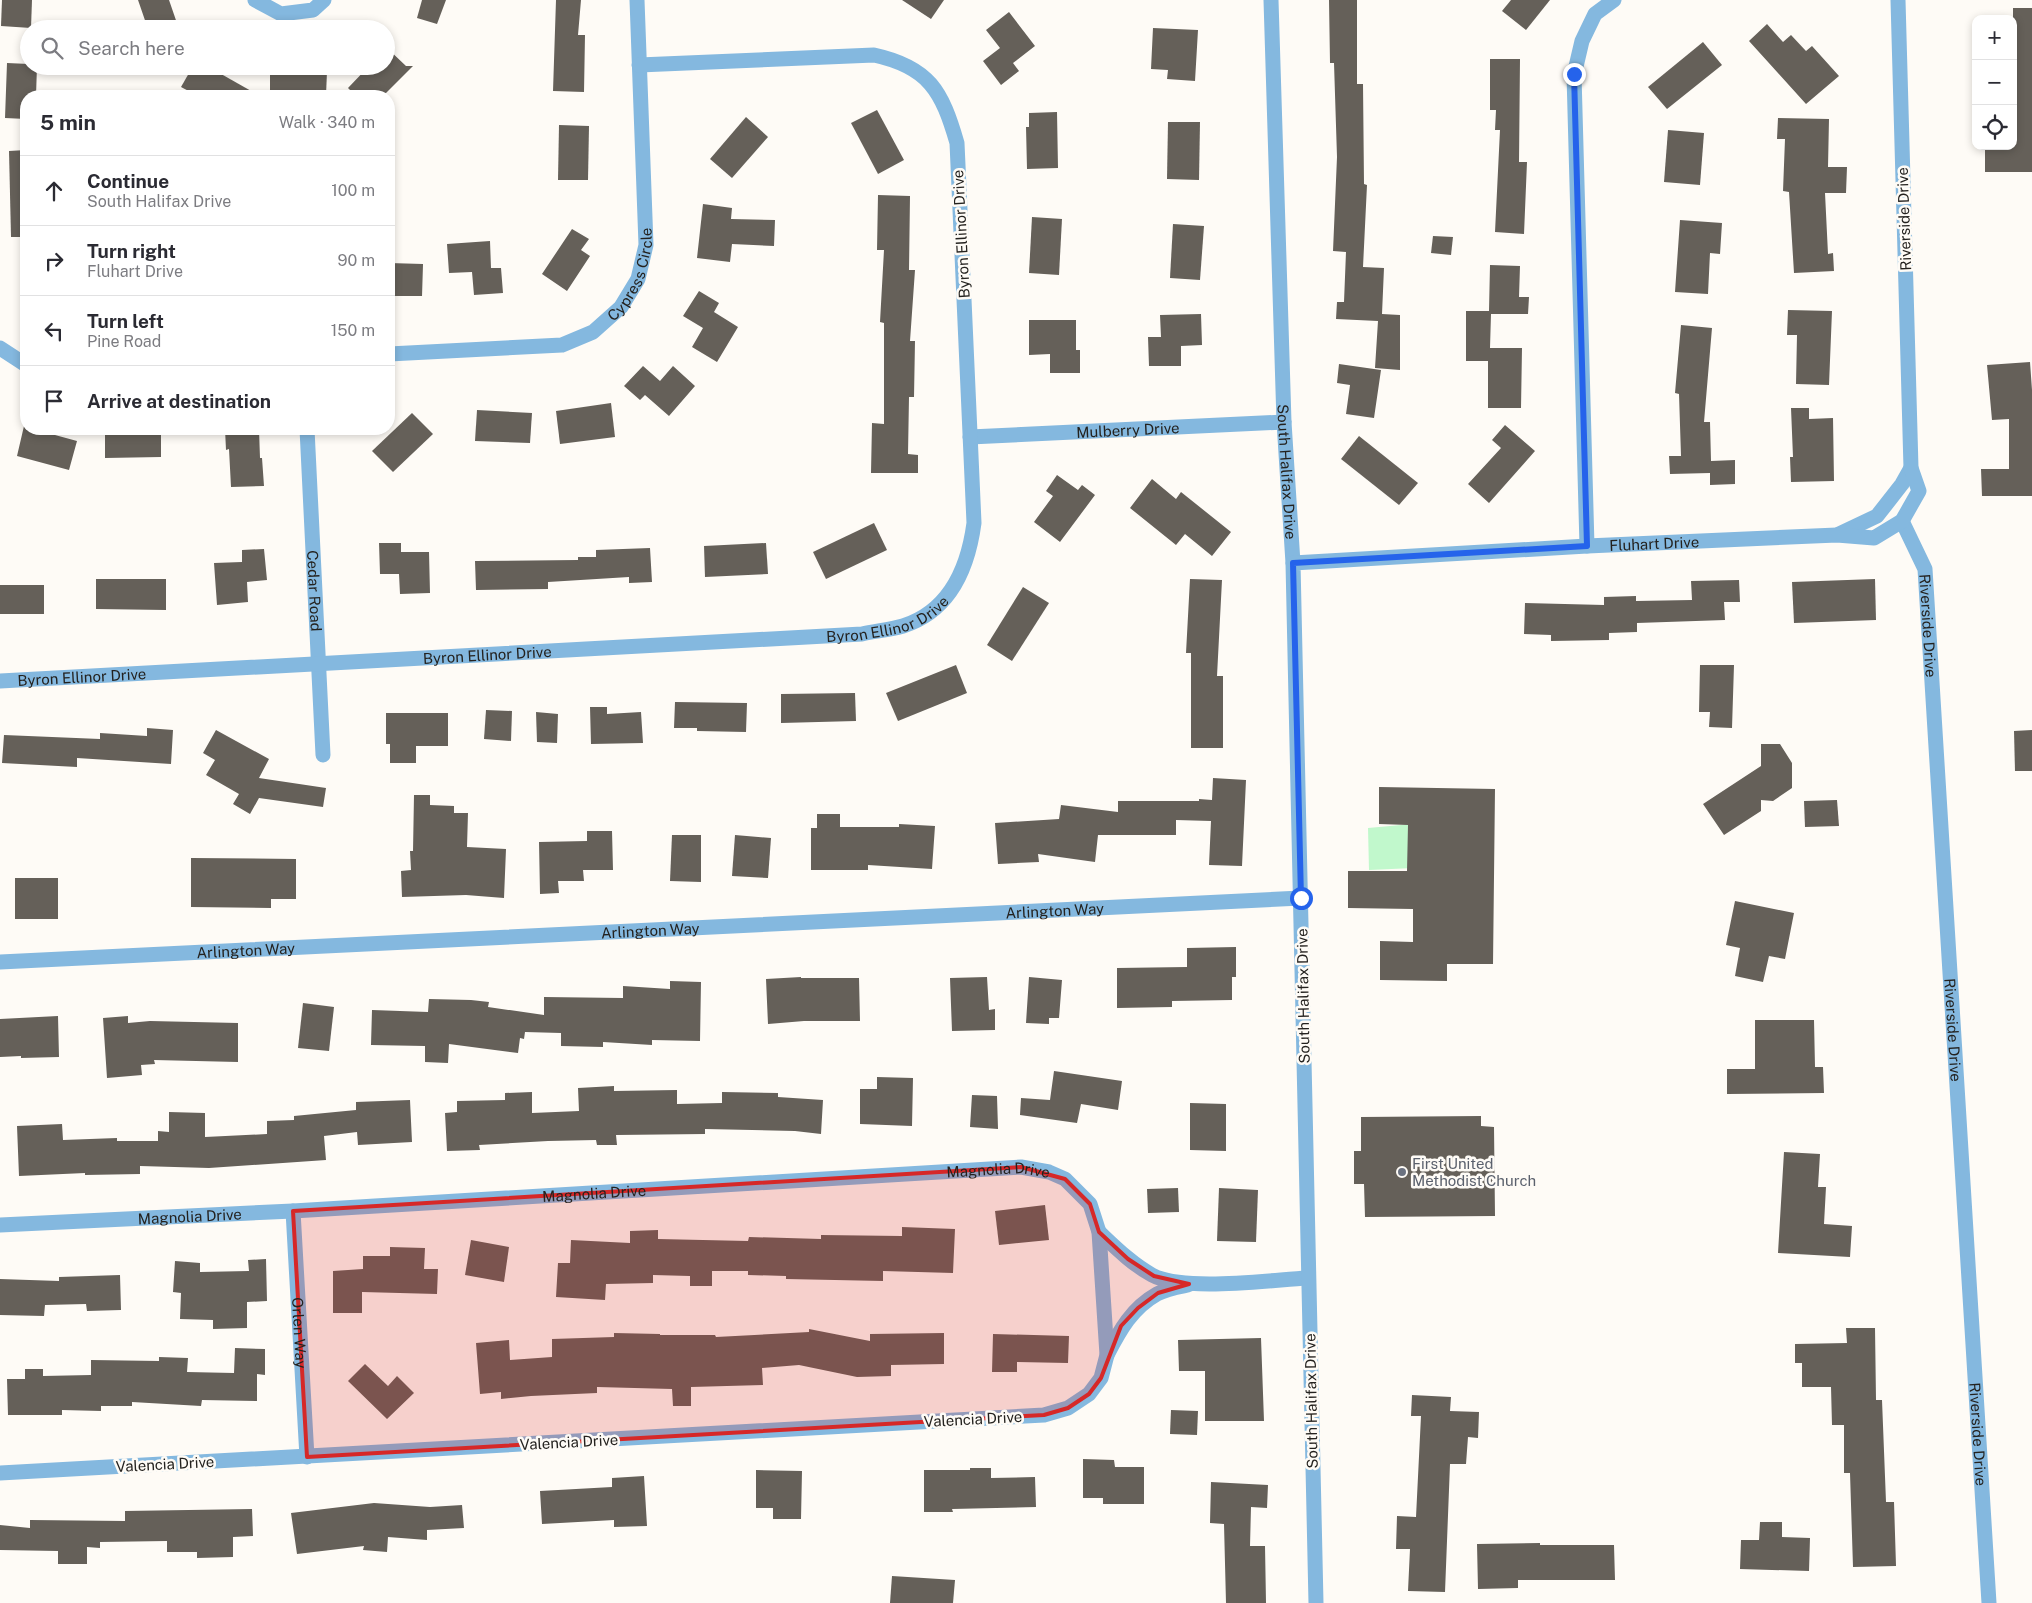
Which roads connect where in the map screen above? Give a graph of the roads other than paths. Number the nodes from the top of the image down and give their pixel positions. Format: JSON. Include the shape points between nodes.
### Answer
{"nodes":[{"id":1,"x":255,"y":0,"type":"edge"},
{"id":2,"x":324,"y":0,"type":"edge"},
{"id":3,"x":637,"y":0,"type":"edge"},
{"id":4,"x":1272,"y":0,"type":"edge"},
{"id":5,"x":1614,"y":0,"type":"edge"},
{"id":6,"x":1898,"y":0,"type":"edge"},
{"id":7,"x":639,"y":65,"type":"junction"},
{"id":8,"x":0,"y":348,"type":"edge"},
{"id":9,"x":395,"y":354,"type":"edge"},
{"id":10,"x":20,"y":361,"type":"edge"},
{"id":11,"x":1284,"y":422,"type":"junction"},
{"id":12,"x":308,"y":435,"type":"edge"},
{"id":13,"x":970,"y":437,"type":"junction"},
{"id":14,"x":1911,"y":468,"type":"junction"},
{"id":15,"x":1902,"y":521,"type":"junction"},
{"id":16,"x":1837,"y":535,"type":"junction"},
{"id":17,"x":1587,"y":546,"type":"junction"},
{"id":18,"x":1293,"y":563,"type":"junction"},
{"id":19,"x":320,"y":662,"type":"junction"},
{"id":20,"x":0,"y":681,"type":"edge"},
{"id":21,"x":323,"y":755,"type":"dead end"},
{"id":22,"x":1301,"y":898,"type":"junction"},
{"id":23,"x":0,"y":962,"type":"edge"},
{"id":24,"x":293,"y":1211,"type":"junction"},
{"id":25,"x":0,"y":1225,"type":"edge"},
{"id":26,"x":1098,"y":1232,"type":"junction"},
{"id":27,"x":1307,"y":1278,"type":"junction"},
{"id":28,"x":1189,"y":1284,"type":"junction"},
{"id":29,"x":1103,"y":1288,"type":"joint"},
{"id":30,"x":1107,"y":1355,"type":"junction"},
{"id":31,"x":307,"y":1457,"type":"junction"},
{"id":32,"x":0,"y":1473,"type":"edge"},
{"id":33,"x":1316,"y":1603,"type":"edge"},
{"id":34,"x":1989,"y":1603,"type":"edge"}],
"edges":[{"from":1,"to":2,"type":"street","via":[[281,14],[313,10]]},
{"from":3,"to":7,"type":"street","name":"Cypress Circle"},
{"from":4,"to":11,"type":"street","name":"South Halifax Drive"},
{"from":5,"to":17,"type":"street","via":[[1595,14],[1582,40],[1574,74]]},
{"from":6,"to":14,"type":"street","name":"Riverside Drive"},
{"from":7,"to":9,"type":"street","name":"Cypress Circle","via":[[646,245],[638,280],[621,307],[593,332],[562,345]]},
{"from":7,"to":13,"type":"street","name":"Byron Ellinor Drive","via":[[874,55],[894,59],[920,72],[938,93],[949,114],[957,143]]},
{"from":8,"to":10,"type":"street"},
{"from":11,"to":13,"type":"street","name":"Mulberry Drive"},
{"from":11,"to":18,"type":"street","name":"South Halifax Drive"},
{"from":12,"to":19,"type":"street","name":"Cedar Road"},
{"from":13,"to":19,"type":"street","name":"Byron Ellinor Drive","via":[[974,523],[971,547],[951,592],[932,612],[904,625],[862,634]]},
{"from":14,"to":15,"type":"street","name":"Riverside Drive","via":[[1919,492]]},
{"from":14,"to":16,"type":"street","name":"Fluhart Drive","via":[[1877,516]]},
{"from":15,"to":16,"type":"street","name":"Fluhart Drive","via":[[1874,538]]},
{"from":15,"to":34,"type":"street","name":"Riverside Drive","via":[[1925,569]]},
{"from":16,"to":17,"type":"street","name":"Fluhart Drive"},
{"from":17,"to":18,"type":"street","name":"Fluhart Drive"},
{"from":18,"to":22,"type":"street","name":"South Halifax Drive"},
{"from":19,"to":20,"type":"street","name":"Byron Ellinor Drive"},
{"from":19,"to":21,"type":"street","name":"Cedar Road"},
{"from":22,"to":23,"type":"street","name":"Arlington Way"},
{"from":22,"to":27,"type":"street","name":"South Halifax Drive"},
{"from":24,"to":25,"type":"street","name":"Magnolia Drive"},
{"from":24,"to":26,"type":"street","name":"Magnolia Drive","via":[[1021,1167],[1065,1179],[1090,1204]]},
{"from":24,"to":31,"type":"street","name":"Orlen Way"},
{"from":26,"to":28,"type":"street","name":"Valencia Drive","via":[[1128,1259],[1154,1276]]},
{"from":26,"to":29,"type":"street","name":"Magnolia Drive"},
{"from":27,"to":28,"type":"street","name":"Valencia Drive"},
{"from":27,"to":33,"type":"street","name":"South Halifax Drive"},
{"from":28,"to":30,"type":"street","name":"Valencia Drive","via":[[1158,1293],[1138,1308],[1121,1326]]},
{"from":29,"to":30,"type":"street","name":"Valencia Drive"},
{"from":30,"to":31,"type":"street","name":"Valencia Drive","via":[[1102,1378],[1089,1394],[1068,1408],[1044,1415]]},
{"from":31,"to":32,"type":"street","name":"Valencia Drive"}]}
